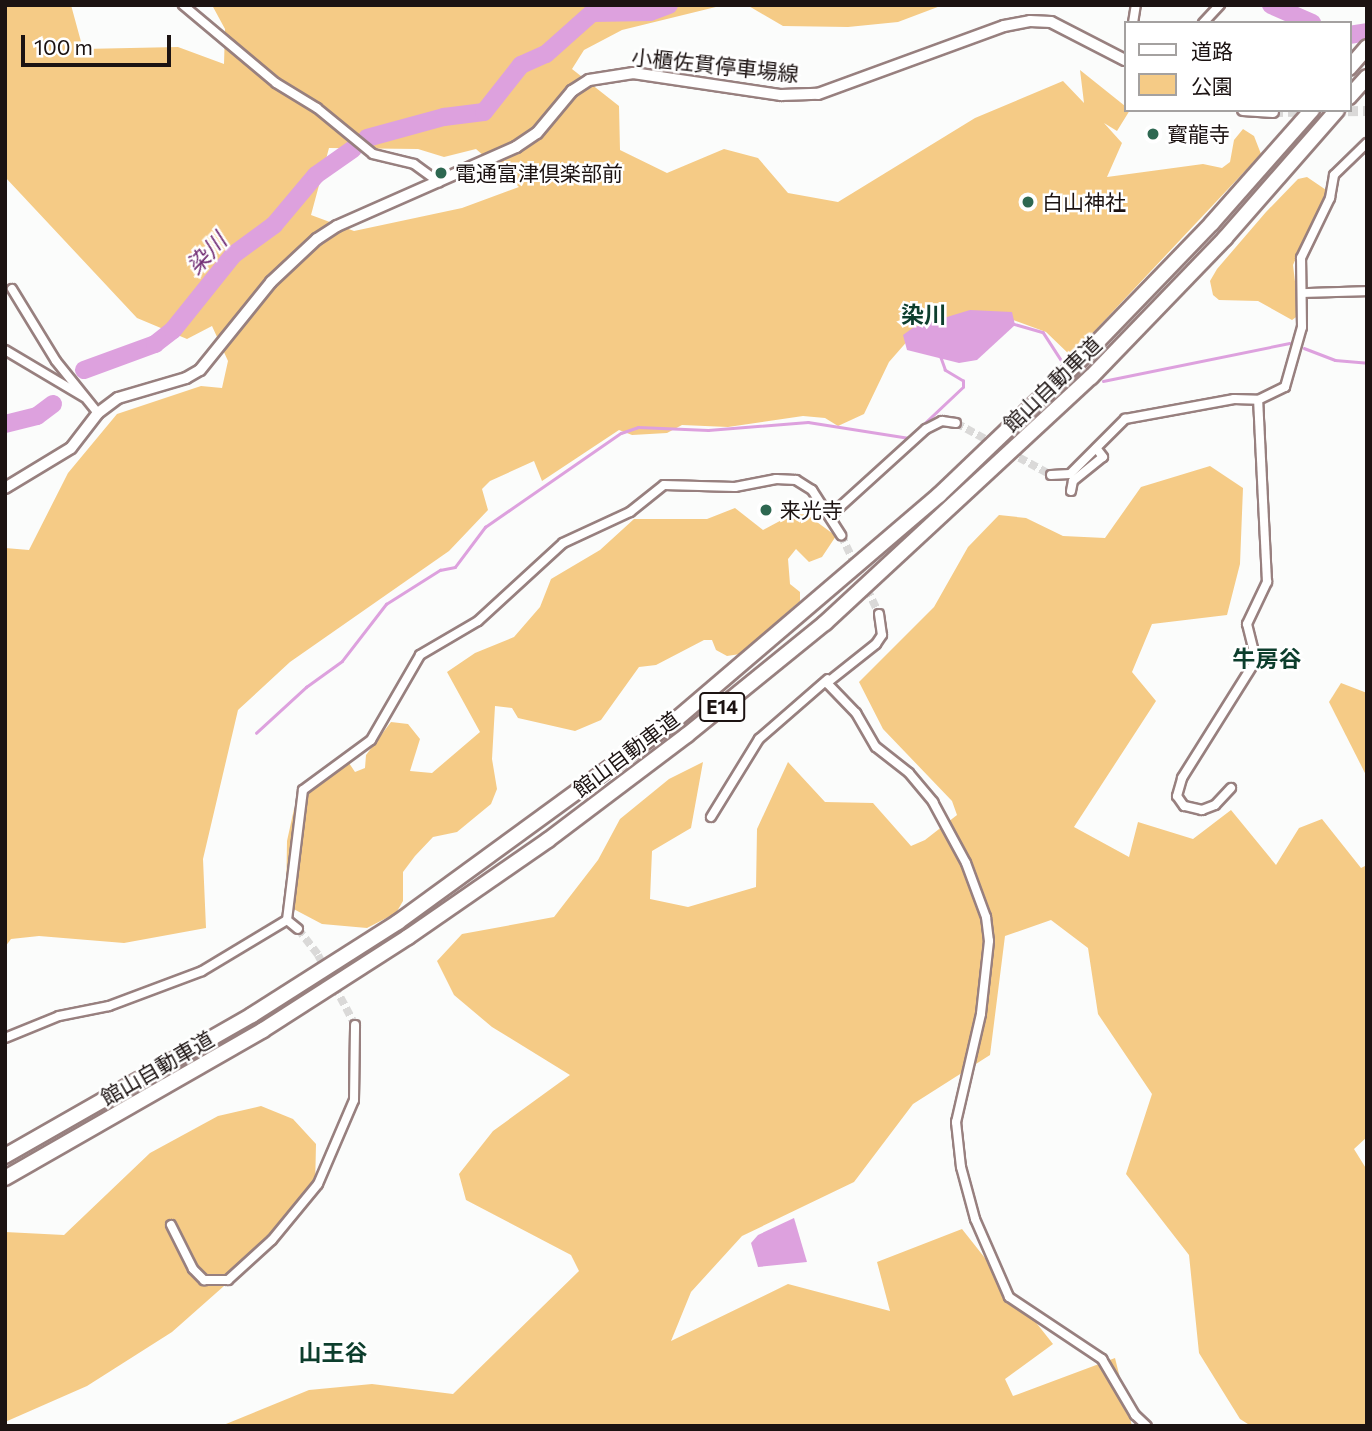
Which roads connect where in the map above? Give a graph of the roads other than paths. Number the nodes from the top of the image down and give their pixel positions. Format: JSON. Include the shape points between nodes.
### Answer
{"nodes":[{"id":1,"x":183,"y":5,"type":"edge"},
{"id":2,"x":1220,"y":5,"type":"edge"},
{"id":3,"x":1205,"y":21,"type":"edge"},
{"id":4,"x":1124,"y":59,"type":"edge"},
{"id":5,"x":1367,"y":77,"type":"edge"},
{"id":6,"x":1351,"y":95,"type":"edge"},
{"id":7,"x":1310,"y":112,"type":"edge"},
{"id":8,"x":1335,"y":112,"type":"edge"},
{"id":9,"x":1367,"y":143,"type":"edge"},
{"id":10,"x":439,"y":182,"type":"junction"},
{"id":11,"x":12,"y":289,"type":"dead end"},
{"id":12,"x":1367,"y":291,"type":"edge"},
{"id":13,"x":1305,"y":293,"type":"junction"},
{"id":14,"x":5,"y":350,"type":"edge"},
{"id":15,"x":85,"y":397,"type":"junction"},
{"id":16,"x":1258,"y":400,"type":"junction"},
{"id":17,"x":98,"y":413,"type":"junction"},
{"id":18,"x":956,"y":424,"type":"tunnel mouth"},
{"id":19,"x":1096,"y":448,"type":"junction"},
{"id":20,"x":1051,"y":475,"type":"dead end"},
{"id":21,"x":5,"y":488,"type":"edge"},
{"id":22,"x":1071,"y":491,"type":"dead end"},
{"id":23,"x":831,"y":516,"type":"junction"},
{"id":24,"x":841,"y":535,"type":"tunnel mouth"},
{"id":25,"x":879,"y":614,"type":"tunnel mouth"},
{"id":26,"x":828,"y":679,"type":"junction"},
{"id":27,"x":1231,"y":788,"type":"dead end"},
{"id":28,"x":711,"y":817,"type":"dead end"},
{"id":29,"x":287,"y":920,"type":"junction"},
{"id":30,"x":298,"y":929,"type":"tunnel mouth"},
{"id":31,"x":355,"y":1025,"type":"tunnel mouth"},
{"id":32,"x":5,"y":1038,"type":"edge"},
{"id":33,"x":5,"y":1156,"type":"edge"},
{"id":34,"x":5,"y":1178,"type":"edge"},
{"id":35,"x":171,"y":1225,"type":"dead end"},
{"id":36,"x":1147,"y":1426,"type":"edge"}],
"edges":[{"from":1,"to":10,"type":"street","via":[[276,83],[317,108],[373,154],[414,164]]},
{"from":2,"to":3,"type":"street"},
{"from":4,"to":10,"type":"main road","name":"小櫃佐貫停車場線","via":[[1051,22],[1030,21],[1004,26],[818,94],[781,95],[633,73],[589,80],[572,91],[537,133]]},
{"from":5,"to":6,"type":"highway"},
{"from":7,"to":33,"type":"highway","name":"館山自動車道","number":"E14","via":[[1075,365],[939,495],[678,718],[537,825],[387,929],[252,1015]]},
{"from":8,"to":34,"type":"highway","name":"館山自動車道","number":"E14","via":[[1225,238],[1091,377],[825,623],[687,735],[548,840],[397,944],[251,1037]]},
{"from":9,"to":13,"type":"street","via":[[1334,175],[1330,198],[1301,258]]},
{"from":10,"to":17,"type":"main road","name":"小櫃佐貫停車場線","via":[[317,239],[271,282],[200,370],[118,398]]},
{"from":11,"to":15,"type":"street"},
{"from":12,"to":13,"type":"street"},
{"from":13,"to":16,"type":"street","via":[[1302,327],[1285,387]]},
{"from":14,"to":15,"type":"street"},
{"from":15,"to":17,"type":"street"},
{"from":16,"to":19,"type":"street","via":[[1234,399],[1125,419]]},
{"from":16,"to":27,"type":"street","via":[[1268,582],[1247,624],[1256,660],[1182,778],[1177,796],[1184,806],[1202,810],[1215,805]]},
{"from":17,"to":21,"type":"main road","name":"小櫃佐貫停車場線","via":[[71,448]]},
{"from":18,"to":23,"type":"street","via":[[942,421],[926,429]]},
{"from":19,"to":20,"type":"street","via":[[1070,474]]},
{"from":19,"to":22,"type":"street","via":[[1102,457],[1073,481]]},
{"from":23,"to":24,"type":"street"},
{"from":23,"to":29,"type":"street","via":[[822,500],[796,480],[734,487],[680,482],[664,485],[630,512],[563,543],[478,621],[420,654],[371,740],[303,790]]},
{"from":25,"to":26,"type":"street","via":[[882,635],[876,644]]},
{"from":26,"to":28,"type":"street","via":[[759,739]]},
{"from":26,"to":36,"type":"street","via":[[876,747],[909,773],[933,802],[966,863],[986,917],[989,941],[981,1014],[956,1122],[961,1167],[993,1266],[1009,1297],[1102,1359],[1135,1415]]},
{"from":29,"to":30,"type":"street"},
{"from":29,"to":32,"type":"street","via":[[202,971]]},
{"from":31,"to":35,"type":"street","via":[[354,1100],[318,1184],[272,1240],[228,1280],[204,1280],[193,1269]]}]}
